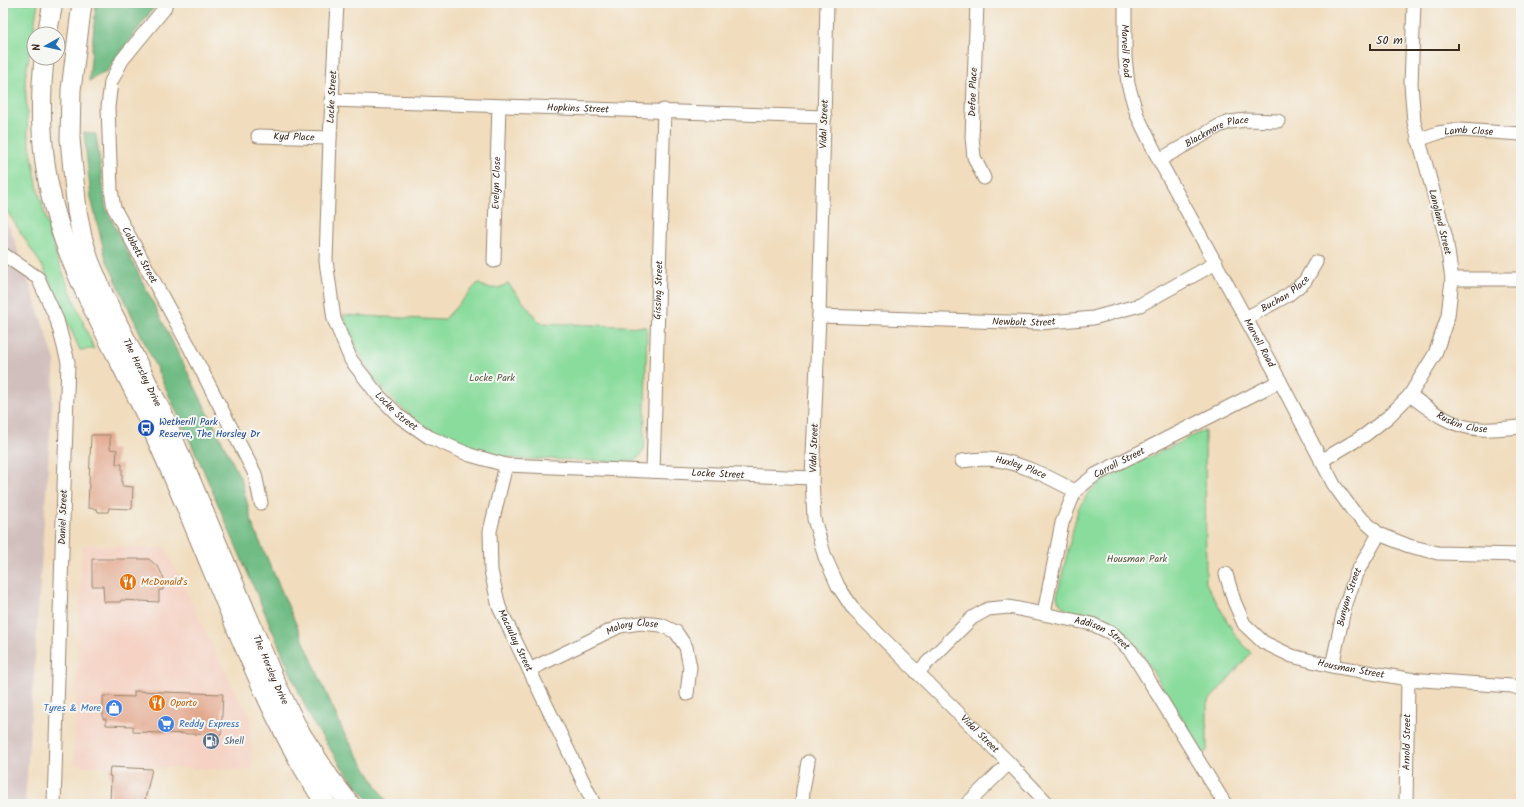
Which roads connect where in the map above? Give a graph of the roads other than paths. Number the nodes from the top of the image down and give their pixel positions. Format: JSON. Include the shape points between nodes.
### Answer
{"nodes":[{"id":1,"x":53,"y":3,"type":"edge"},
{"id":2,"x":82,"y":3,"type":"edge"},
{"id":3,"x":166,"y":3,"type":"edge"},
{"id":4,"x":337,"y":3,"type":"edge"},
{"id":5,"x":827,"y":3,"type":"edge"},
{"id":6,"x":977,"y":3,"type":"edge"},
{"id":7,"x":1125,"y":3,"type":"edge"},
{"id":8,"x":1414,"y":3,"type":"edge"},
{"id":9,"x":49,"y":26,"type":"edge"},
{"id":10,"x":44,"y":66,"type":"edge"},
{"id":11,"x":331,"y":100,"type":"junction"},
{"id":12,"x":499,"y":106,"type":"junction"},
{"id":13,"x":664,"y":110,"type":"junction"},
{"id":14,"x":825,"y":117,"type":"junction"},
{"id":15,"x":1278,"y":121,"type":"dead end"},
{"id":16,"x":1521,"y":134,"type":"edge"},
{"id":17,"x":258,"y":136,"type":"dead end"},
{"id":18,"x":330,"y":138,"type":"junction"},
{"id":19,"x":1418,"y":140,"type":"junction"},
{"id":20,"x":1160,"y":160,"type":"junction"},
{"id":21,"x":984,"y":178,"type":"dead end"},
{"id":22,"x":3,"y":254,"type":"edge"},
{"id":23,"x":494,"y":261,"type":"dead end"},
{"id":24,"x":1316,"y":262,"type":"dead end"},
{"id":25,"x":1216,"y":263,"type":"junction"},
{"id":26,"x":1521,"y":278,"type":"edge"},
{"id":27,"x":1452,"y":279,"type":"junction"},
{"id":28,"x":819,"y":316,"type":"junction"},
{"id":29,"x":1246,"y":318,"type":"junction"},
{"id":30,"x":1280,"y":381,"type":"junction"},
{"id":31,"x":1410,"y":395,"type":"junction"},
{"id":32,"x":1521,"y":427,"type":"edge"},
{"id":33,"x":962,"y":461,"type":"dead end"},
{"id":34,"x":1321,"y":461,"type":"junction"},
{"id":35,"x":506,"y":465,"type":"junction"},
{"id":36,"x":653,"y":471,"type":"junction"},
{"id":37,"x":812,"y":478,"type":"junction"},
{"id":38,"x":1075,"y":491,"type":"junction"},
{"id":39,"x":261,"y":504,"type":"dead end"},
{"id":40,"x":1379,"y":534,"type":"junction"},
{"id":41,"x":1521,"y":555,"type":"edge"},
{"id":42,"x":1226,"y":574,"type":"dead end"},
{"id":43,"x":1044,"y":613,"type":"junction"},
{"id":44,"x":1332,"y":666,"type":"junction"},
{"id":45,"x":530,"y":670,"type":"junction"},
{"id":46,"x":917,"y":673,"type":"junction"},
{"id":47,"x":1408,"y":679,"type":"junction"},
{"id":48,"x":1521,"y":689,"type":"edge"},
{"id":49,"x":687,"y":694,"type":"dead end"},
{"id":50,"x":808,"y":762,"type":"dead end"},
{"id":51,"x":1009,"y":763,"type":"junction"},
{"id":52,"x":54,"y":804,"type":"edge"},
{"id":53,"x":326,"y":804,"type":"edge"},
{"id":54,"x":350,"y":804,"type":"edge"},
{"id":55,"x":594,"y":804,"type":"edge"},
{"id":56,"x":802,"y":804,"type":"edge"},
{"id":57,"x":967,"y":804,"type":"edge"},
{"id":58,"x":1048,"y":804,"type":"edge"},
{"id":59,"x":1224,"y":804,"type":"edge"},
{"id":60,"x":1406,"y":804,"type":"edge"}],
"edges":[{"from":1,"to":9,"type":"main road"},
{"from":2,"to":54,"type":"main road","name":"The Horsley Drive","via":[[71,90],[70,139],[76,211],[89,260],[110,309],[164,417],[276,684],[299,731]]},
{"from":3,"to":39,"type":"street","name":"Cobbett Street","via":[[164,10],[122,60],[111,82],[108,107],[114,208],[255,474]]},
{"from":4,"to":11,"type":"street","name":"Locke Street"},
{"from":5,"to":14,"type":"street","name":"Vidal Street"},
{"from":6,"to":21,"type":"street","name":"Defoe Place","via":[[972,137],[974,157]]},
{"from":7,"to":20,"type":"street","name":"Marvell Road","via":[[1128,84],[1137,115]]},
{"from":8,"to":19,"type":"street","name":"Langland Street","via":[[1411,84]]},
{"from":10,"to":53,"type":"main road","name":"The Horsley Drive","via":[[42,108],[45,159],[54,209],[72,262],[154,431],[271,708],[300,765]]},
{"from":11,"to":12,"type":"street","name":"Hopkins Street"},
{"from":11,"to":18,"type":"street","name":"Locke Street"},
{"from":12,"to":13,"type":"street","name":"Hopkins Street"},
{"from":12,"to":23,"type":"street","name":"Evelyn Close"},
{"from":13,"to":14,"type":"street","name":"Hopkins Street"},
{"from":13,"to":36,"type":"street","name":"Gissing Street"},
{"from":14,"to":28,"type":"street","name":"Vidal Street"},
{"from":15,"to":20,"type":"street","name":"Blackmore Place","via":[[1230,122],[1218,126]]},
{"from":16,"to":19,"type":"street","name":"Lamb Close","via":[[1460,130],[1438,133]]},
{"from":17,"to":18,"type":"street","name":"Kyd Place"},
{"from":18,"to":35,"type":"street","name":"Locke Street","via":[[326,261],[334,319],[351,360],[383,401],[400,417],[429,437],[470,455]]},
{"from":19,"to":27,"type":"street","name":"Langland Street","via":[[1446,238]]},
{"from":20,"to":25,"type":"street","name":"Marvell Road"},
{"from":22,"to":52,"type":"street","name":"Daniel Street","via":[[38,278],[57,320],[68,362]]},
{"from":24,"to":29,"type":"street","name":"Buchan Place","via":[[1305,281],[1288,295]]},
{"from":25,"to":28,"type":"street","name":"Newbolt Street","via":[[1140,305],[1093,318],[1040,323]]},
{"from":25,"to":29,"type":"street","name":"Marvell Road"},
{"from":26,"to":27,"type":"street"},
{"from":27,"to":31,"type":"street","name":"Langland Street","via":[[1448,316],[1435,354]]},
{"from":28,"to":37,"type":"street","name":"Vidal Street"},
{"from":29,"to":30,"type":"street","name":"Marvell Road"},
{"from":30,"to":34,"type":"street","name":"Marvell Road"},
{"from":30,"to":38,"type":"street","name":"Carroll Street","via":[[1095,475]]},
{"from":31,"to":32,"type":"street","name":"Ruskin Close","via":[[1433,413],[1455,424],[1480,429]]},
{"from":31,"to":34,"type":"street","name":"Langland Street","via":[[1365,435]]},
{"from":33,"to":38,"type":"street","name":"Huxley Place","via":[[987,459],[1012,463],[1053,479]]},
{"from":34,"to":40,"type":"street","name":"Marvell Road","via":[[1334,485],[1353,510]]},
{"from":35,"to":36,"type":"street","name":"Locke Street"},
{"from":35,"to":45,"type":"street","name":"Macaulay Street","via":[[490,531],[491,572],[499,607]]},
{"from":36,"to":37,"type":"street","name":"Locke Street"},
{"from":37,"to":46,"type":"street","name":"Vidal Street","via":[[814,519],[825,557],[838,586],[854,610]]},
{"from":38,"to":43,"type":"street","name":"Carroll Street","via":[[1062,523]]},
{"from":40,"to":41,"type":"street","name":"Marvell Road","via":[[1409,546],[1438,553]]},
{"from":40,"to":44,"type":"street","name":"Bunyan Street","via":[[1356,574],[1344,610]]},
{"from":42,"to":44,"type":"street","name":"Housman Street","via":[[1244,624],[1263,642],[1292,656]]},
{"from":43,"to":46,"type":"street","name":"Addison Street","via":[[1009,607],[988,609],[972,618]]},
{"from":43,"to":59,"type":"street","name":"Addison Street","via":[[1092,624],[1113,634],[1131,651]]},
{"from":44,"to":47,"type":"street","name":"Housman Street"},
{"from":45,"to":49,"type":"street","name":"Malory Close","via":[[620,626],[661,624],[676,632],[686,647],[690,668]]},
{"from":45,"to":55,"type":"street","name":"Macaulay Street"},
{"from":46,"to":51,"type":"street","name":"Vidal Street"},
{"from":47,"to":48,"type":"street","name":"Housman Street","via":[[1512,686]]},
{"from":47,"to":60,"type":"street","name":"Arnold Street"},
{"from":50,"to":56,"type":"street"},
{"from":51,"to":57,"type":"street"},
{"from":51,"to":58,"type":"street","name":"Vidal Street"}]}
